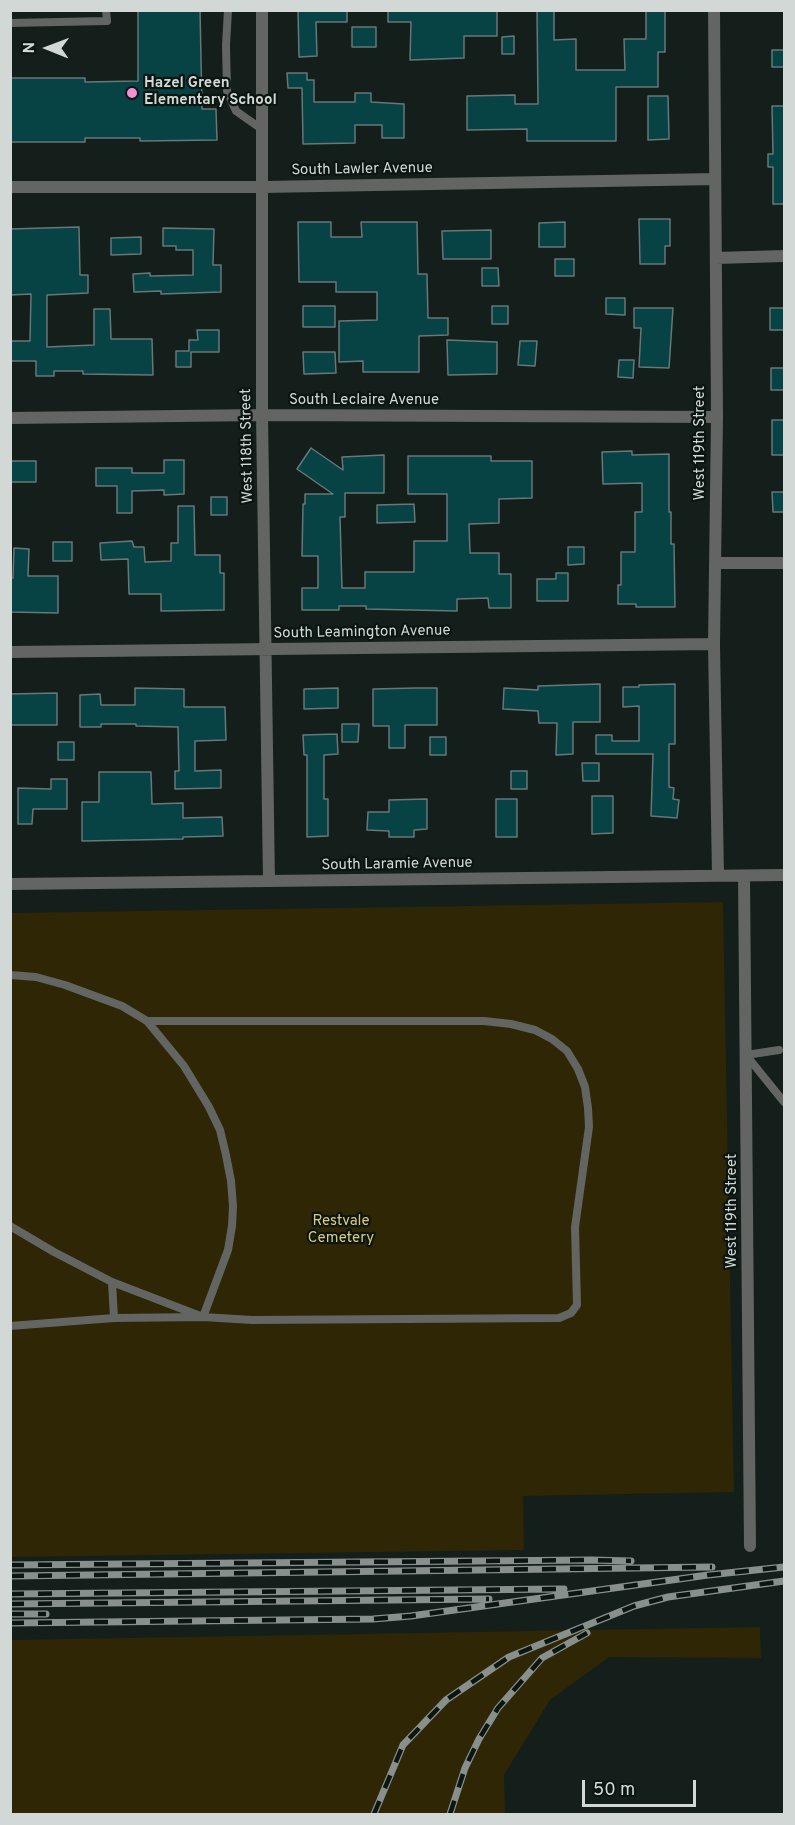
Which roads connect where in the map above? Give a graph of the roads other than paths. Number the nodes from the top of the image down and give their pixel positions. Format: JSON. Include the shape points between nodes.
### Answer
{"nodes":[{"id":1,"x":106,"y":10,"type":"edge"},
{"id":2,"x":228,"y":10,"type":"edge"},
{"id":3,"x":262,"y":10,"type":"edge"},
{"id":4,"x":714,"y":10,"type":"edge"},
{"id":5,"x":10,"y":23,"type":"edge"},
{"id":6,"x":263,"y":130,"type":"junction"},
{"id":7,"x":715,"y":179,"type":"junction"},
{"id":8,"x":10,"y":187,"type":"edge"},
{"id":9,"x":263,"y":187,"type":"junction"},
{"id":10,"x":784,"y":256,"type":"edge"},
{"id":11,"x":716,"y":258,"type":"junction"},
{"id":12,"x":262,"y":415,"type":"junction"},
{"id":13,"x":717,"y":417,"type":"junction"},
{"id":14,"x":10,"y":418,"type":"edge"},
{"id":15,"x":715,"y":563,"type":"junction"},
{"id":16,"x":784,"y":563,"type":"edge"},
{"id":17,"x":714,"y":644,"type":"junction"},
{"id":18,"x":267,"y":649,"type":"junction"},
{"id":19,"x":10,"y":652,"type":"edge"},
{"id":20,"x":784,"y":875,"type":"edge"},
{"id":21,"x":718,"y":876,"type":"junction"},
{"id":22,"x":744,"y":876,"type":"junction"},
{"id":23,"x":269,"y":881,"type":"junction"},
{"id":24,"x":10,"y":884,"type":"edge"},
{"id":25,"x":10,"y":975,"type":"edge"},
{"id":26,"x":147,"y":1021,"type":"junction"},
{"id":27,"x":779,"y":1050,"type":"dead end"},
{"id":28,"x":746,"y":1055,"type":"junction"},
{"id":29,"x":784,"y":1102,"type":"edge"},
{"id":30,"x":10,"y":1226,"type":"edge"},
{"id":31,"x":112,"y":1282,"type":"junction"},
{"id":32,"x":202,"y":1317,"type":"junction"},
{"id":33,"x":114,"y":1318,"type":"junction"},
{"id":34,"x":10,"y":1326,"type":"edge"},
{"id":35,"x":750,"y":1546,"type":"dead end"}],
"edges":[{"from":1,"to":5,"type":"lane","via":[[107,21]]},
{"from":2,"to":6,"type":"lane","via":[[227,91],[236,111]]},
{"from":3,"to":6,"type":"street","name":"West 118th Street"},
{"from":4,"to":7,"type":"street","name":"West 119th Street"},
{"from":6,"to":9,"type":"street","name":"West 118th Street"},
{"from":7,"to":9,"type":"street","name":"South Lawler Avenue"},
{"from":7,"to":11,"type":"street","name":"West 119th Street"},
{"from":8,"to":9,"type":"street","name":"South Lawler Avenue"},
{"from":9,"to":12,"type":"street","name":"West 118th Street"},
{"from":10,"to":11,"type":"street"},
{"from":11,"to":13,"type":"street","name":"West 119th Street"},
{"from":12,"to":13,"type":"street","name":"South Leclaire Avenue"},
{"from":12,"to":14,"type":"street","name":"South Leclaire Avenue"},
{"from":12,"to":18,"type":"street","name":"West 118th Street"},
{"from":13,"to":15,"type":"street","name":"West 119th Street"},
{"from":15,"to":16,"type":"street"},
{"from":15,"to":17,"type":"street","name":"West 119th Street"},
{"from":17,"to":18,"type":"street","name":"South Leamington Avenue"},
{"from":17,"to":21,"type":"street","name":"West 119th Street"},
{"from":18,"to":19,"type":"street","name":"South Leamington Avenue"},
{"from":18,"to":23,"type":"street","name":"West 118th Street"},
{"from":20,"to":22,"type":"street","name":"South Laramie Avenue"},
{"from":21,"to":22,"type":"street","name":"South Laramie Avenue"},
{"from":21,"to":23,"type":"street","name":"South Laramie Avenue"},
{"from":22,"to":28,"type":"street","name":"West 119th Street"},
{"from":23,"to":24,"type":"street","name":"South Laramie Avenue"},
{"from":25,"to":26,"type":"lane","via":[[65,985],[122,1006]]},
{"from":26,"to":32,"type":"lane","via":[[198,1086],[219,1130],[231,1181],[228,1250]]},
{"from":26,"to":32,"type":"lane","via":[[511,1024],[536,1030],[567,1051],[585,1087],[589,1127],[575,1227],[577,1305],[566,1317]]},
{"from":27,"to":28,"type":"lane"},
{"from":28,"to":29,"type":"lane"},
{"from":28,"to":35,"type":"street","name":"West 119th Street"},
{"from":30,"to":31,"type":"lane"},
{"from":31,"to":32,"type":"lane"},
{"from":31,"to":33,"type":"lane"},
{"from":32,"to":33,"type":"lane"},
{"from":33,"to":34,"type":"lane"}]}
